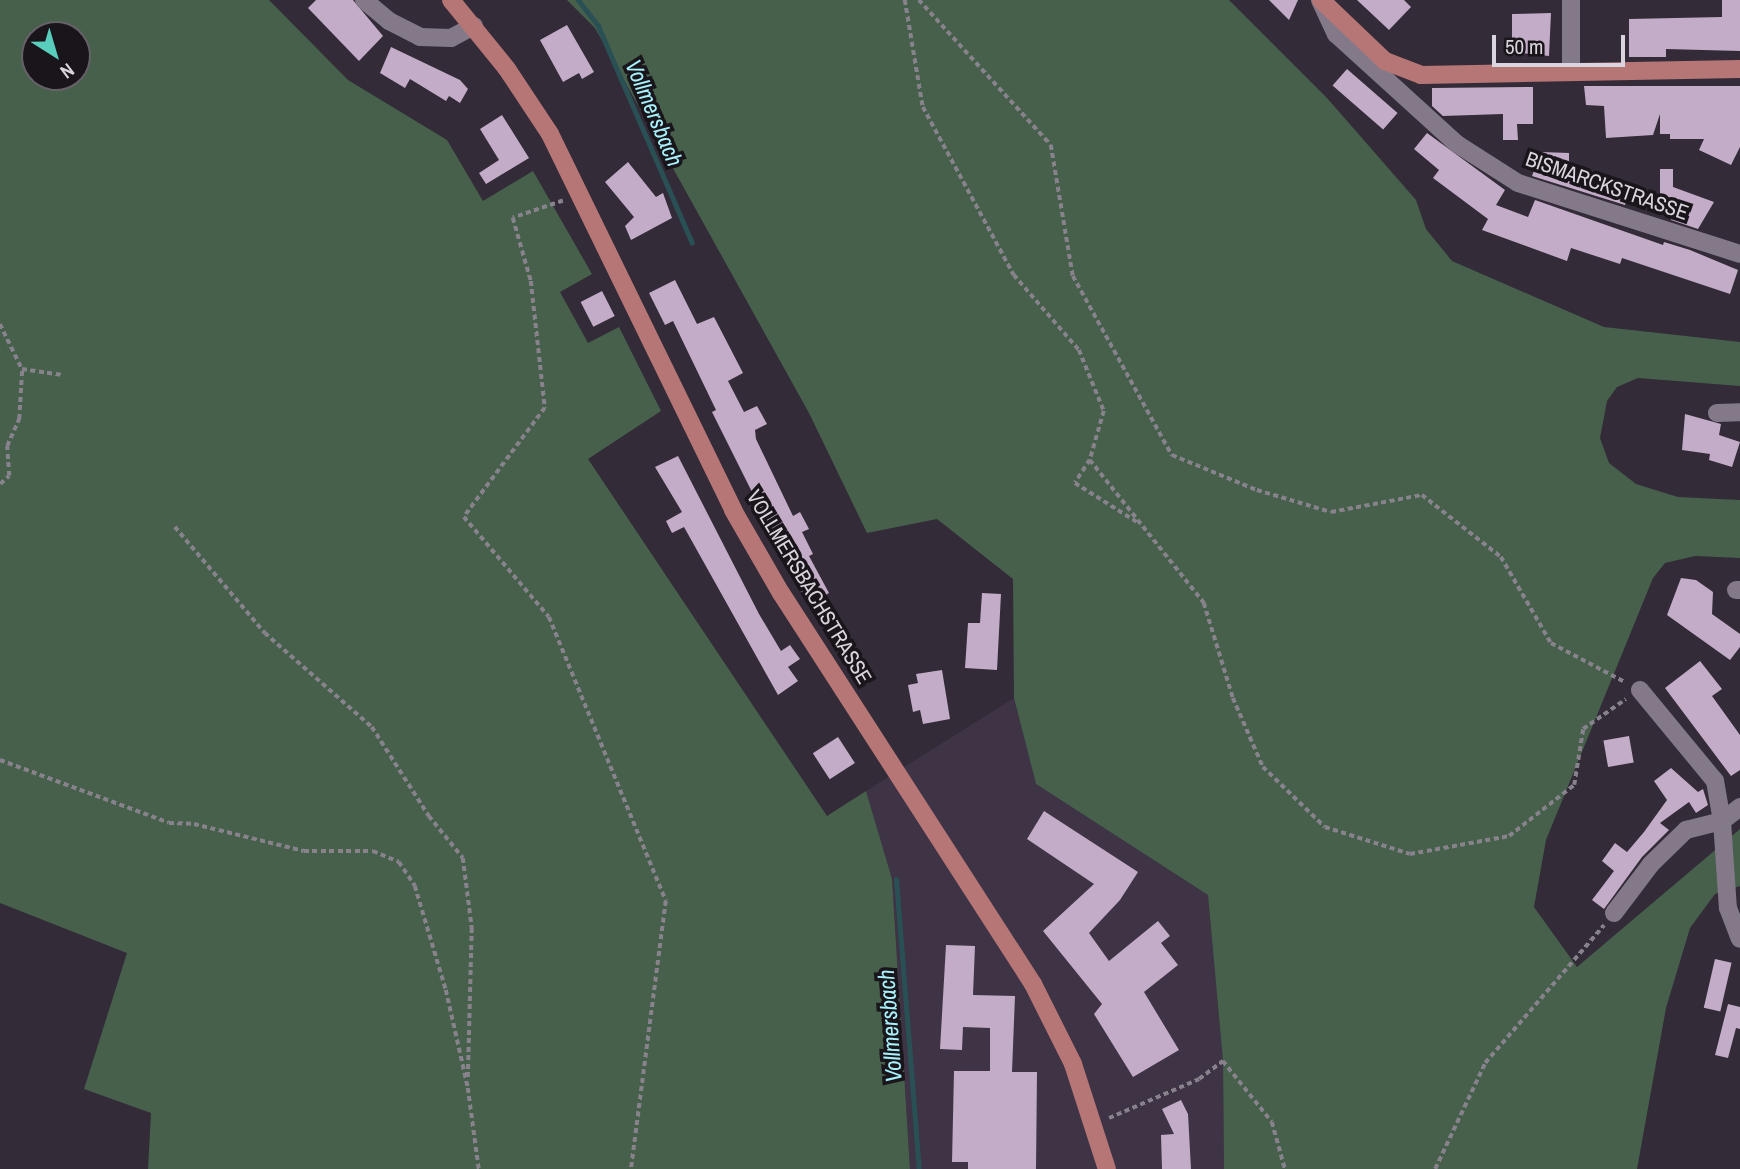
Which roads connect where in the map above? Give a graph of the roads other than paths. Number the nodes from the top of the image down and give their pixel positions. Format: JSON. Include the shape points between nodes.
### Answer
{"nodes":[{"id":1,"x":364,"y":0,"type":"edge"},
{"id":2,"x":1320,"y":0,"type":"edge"},
{"id":3,"x":1571,"y":0,"type":"edge"},
{"id":4,"x":458,"y":2,"type":"edge"},
{"id":5,"x":474,"y":26,"type":"junction"},
{"id":6,"x":1740,"y":69,"type":"edge"},
{"id":7,"x":1571,"y":71,"type":"junction"},
{"id":8,"x":1740,"y":254,"type":"edge"},
{"id":9,"x":1740,"y":412,"type":"edge"},
{"id":10,"x":1717,"y":413,"type":"dead end"},
{"id":11,"x":1640,"y":690,"type":"road end"},
{"id":12,"x":1740,"y":807,"type":"edge"},
{"id":13,"x":1723,"y":821,"type":"junction"},
{"id":14,"x":1614,"y":913,"type":"road end"},
{"id":15,"x":1740,"y":939,"type":"edge"},
{"id":16,"x":1107,"y":1169,"type":"edge"}],
"edges":[{"from":1,"to":5,"type":"street","via":[[420,37],[452,38]]},
{"from":2,"to":7,"type":"main road","via":[[1385,61],[1403,71],[1421,75]]},
{"from":2,"to":8,"type":"street","name":"BISMARCKSTRASSE","via":[[1336,34],[1457,144],[1518,183]]},
{"from":3,"to":7,"type":"street"},
{"from":4,"to":5,"type":"main road","name":"VOLLMERSBACHSTRASSE"},
{"from":5,"to":16,"type":"main road","name":"VOLLMERSBACHSTRASSE","via":[[550,134],[733,510],[781,593],[1033,984],[1073,1063]]},
{"from":6,"to":7,"type":"main road"},
{"from":9,"to":10,"type":"street"},
{"from":11,"to":13,"type":"street","via":[[1715,781]]},
{"from":12,"to":13,"type":"street"},
{"from":13,"to":14,"type":"street","via":[[1686,830],[1651,864]]},
{"from":13,"to":15,"type":"street","via":[[1728,908]]}]}
